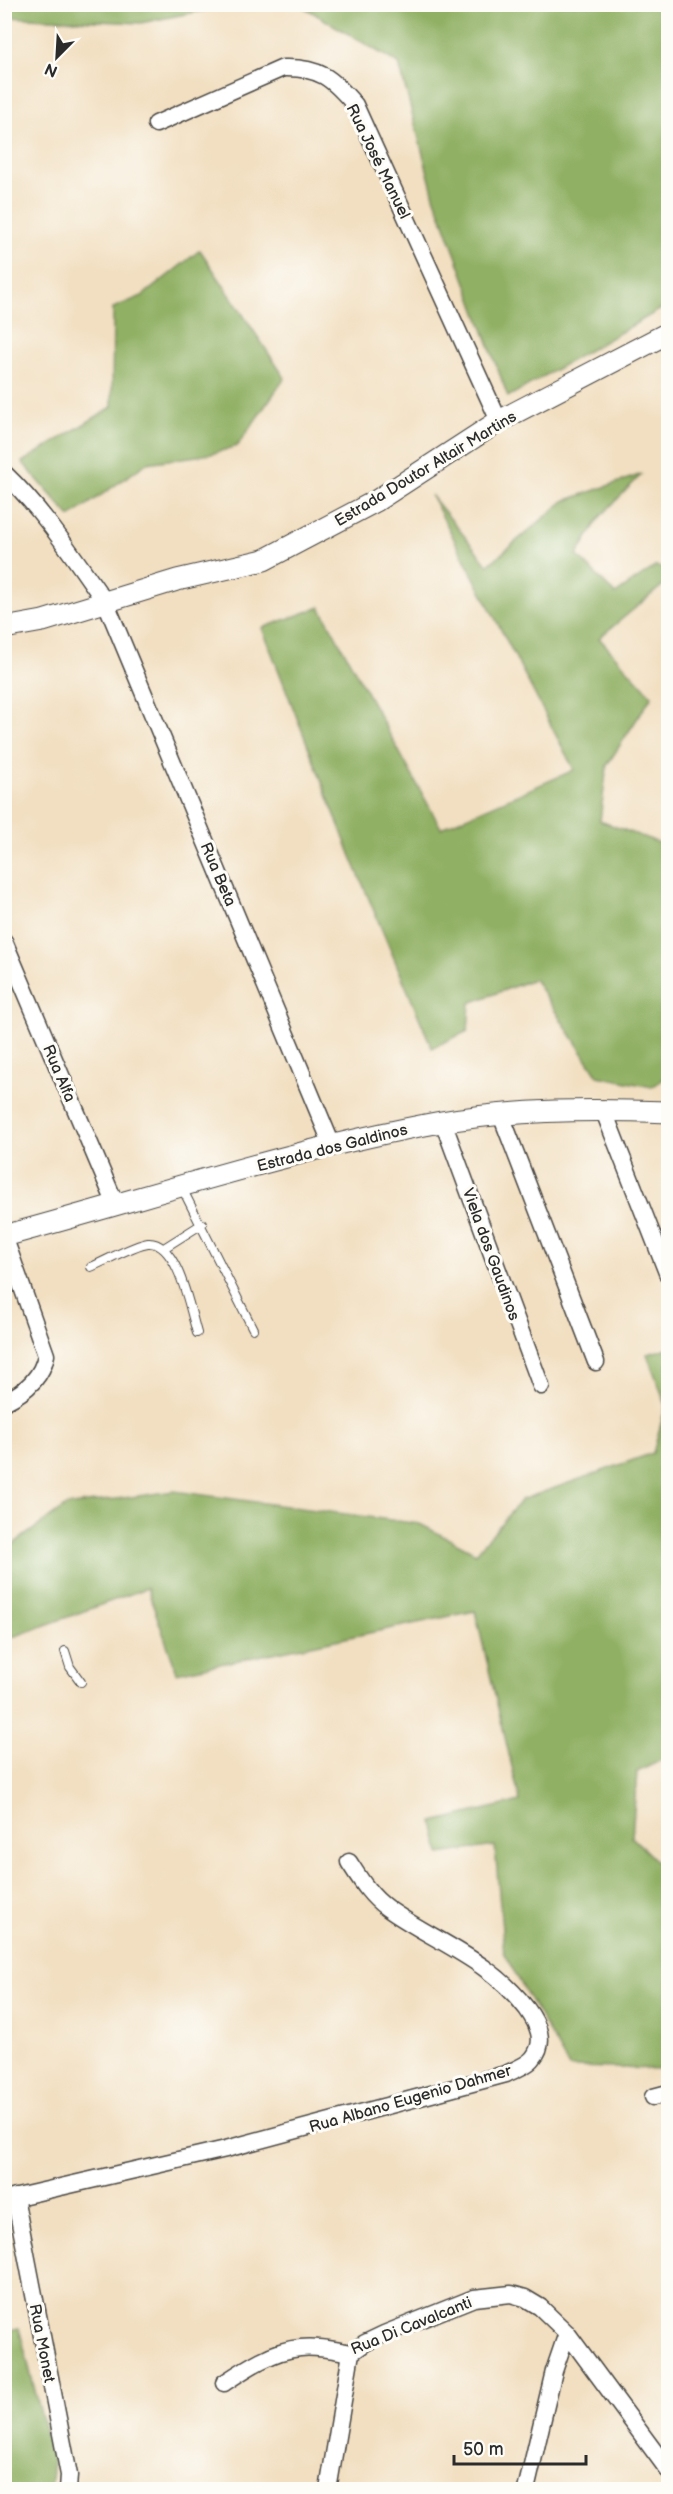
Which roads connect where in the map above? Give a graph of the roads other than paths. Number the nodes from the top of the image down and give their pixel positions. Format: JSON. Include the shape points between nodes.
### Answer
{"nodes":[{"id":1,"x":156,"y":124,"type":"dead end"},
{"id":2,"x":669,"y":333,"type":"edge"},
{"id":3,"x":499,"y":421,"type":"junction"},
{"id":4,"x":4,"y":473,"type":"edge"},
{"id":5,"x":106,"y":603,"type":"junction"},
{"id":6,"x":4,"y":628,"type":"edge"},
{"id":7,"x":4,"y":941,"type":"edge"},
{"id":8,"x":603,"y":1109,"type":"junction"},
{"id":9,"x":669,"y":1112,"type":"edge"},
{"id":10,"x":501,"y":1115,"type":"junction"},
{"id":11,"x":443,"y":1122,"type":"junction"},
{"id":12,"x":332,"y":1145,"type":"junction"},
{"id":13,"x":181,"y":1186,"type":"junction"},
{"id":14,"x":116,"y":1205,"type":"junction"},
{"id":15,"x":202,"y":1224,"type":"junction"},
{"id":16,"x":4,"y":1236,"type":"edge"},
{"id":17,"x":164,"y":1248,"type":"junction"},
{"id":18,"x":91,"y":1267,"type":"dead end"},
{"id":19,"x":669,"y":1275,"type":"edge"},
{"id":20,"x":253,"y":1329,"type":"dead end"},
{"id":21,"x":197,"y":1333,"type":"dead end"},
{"id":22,"x":596,"y":1362,"type":"dead end"},
{"id":23,"x":541,"y":1386,"type":"dead end"},
{"id":24,"x":4,"y":1402,"type":"edge"},
{"id":25,"x":65,"y":1652,"type":"dead end"},
{"id":26,"x":81,"y":1682,"type":"dead end"},
{"id":27,"x":349,"y":1862,"type":"dead end"},
{"id":28,"x":10,"y":2198,"type":"edge"},
{"id":29,"x":567,"y":2334,"type":"junction"},
{"id":30,"x":351,"y":2353,"type":"junction"},
{"id":31,"x":224,"y":2383,"type":"dead end"},
{"id":32,"x":669,"y":2470,"type":"edge"},
{"id":33,"x":68,"y":2490,"type":"edge"},
{"id":34,"x":328,"y":2490,"type":"edge"},
{"id":35,"x":526,"y":2490,"type":"edge"}],
"edges":[{"from":1,"to":3,"type":"street","name":"Rua José Manuel","via":[[284,68],[303,67],[326,75],[355,105]]},
{"from":2,"to":3,"type":"street","name":"Estrada Doutor Altair Martins"},
{"from":3,"to":5,"type":"street","name":"Estrada Doutor Altair Martins","via":[[376,501],[264,560],[177,580]]},
{"from":4,"to":5,"type":"street","name":"Rua Beta","via":[[59,537]]},
{"from":5,"to":6,"type":"street","name":"Estrada Doutor Altair Martins"},
{"from":5,"to":12,"type":"street","name":"Rua Beta"},
{"from":7,"to":14,"type":"street","name":"Rua Alfa"},
{"from":8,"to":9,"type":"street","name":"Estrada dos Galdinos"},
{"from":8,"to":10,"type":"street","name":"Estrada dos Galdinos"},
{"from":8,"to":19,"type":"street"},
{"from":10,"to":11,"type":"street","name":"Estrada dos Galdinos"},
{"from":10,"to":22,"type":"street"},
{"from":11,"to":12,"type":"street","name":"Estrada dos Galdinos"},
{"from":11,"to":23,"type":"street","name":"Viela dos Gaudinos"},
{"from":12,"to":13,"type":"street","name":"Estrada dos Galdinos"},
{"from":13,"to":14,"type":"street","name":"Estrada dos Galdinos"},
{"from":13,"to":15,"type":"lane"},
{"from":14,"to":16,"type":"street","name":"Estrada dos Galdinos"},
{"from":15,"to":17,"type":"lane"},
{"from":15,"to":20,"type":"lane"},
{"from":16,"to":24,"type":"street","via":[[46,1355],[44,1368],[25,1391]]},
{"from":17,"to":18,"type":"lane","via":[[147,1243]]},
{"from":17,"to":21,"type":"lane","via":[[176,1264]]},
{"from":25,"to":26,"type":"lane"},
{"from":27,"to":28,"type":"street","name":"Rua Albano Eugenio Dahmer","via":[[366,1889],[386,1907],[465,1953],[512,1989],[537,2022],[540,2034],[533,2060],[506,2074],[260,2140]]},
{"from":28,"to":33,"type":"street","name":"Rua Monet","via":[[69,2475]]},
{"from":29,"to":30,"type":"street","name":"Rua Di Cavalcanti","via":[[525,2298],[486,2296],[384,2334]]},
{"from":29,"to":32,"type":"street","name":"Rua Di Cavalcanti"},
{"from":29,"to":35,"type":"street"},
{"from":30,"to":31,"type":"street","name":"Rua Di Cavalcanti","via":[[298,2348],[248,2367]]},
{"from":30,"to":34,"type":"street"}]}
